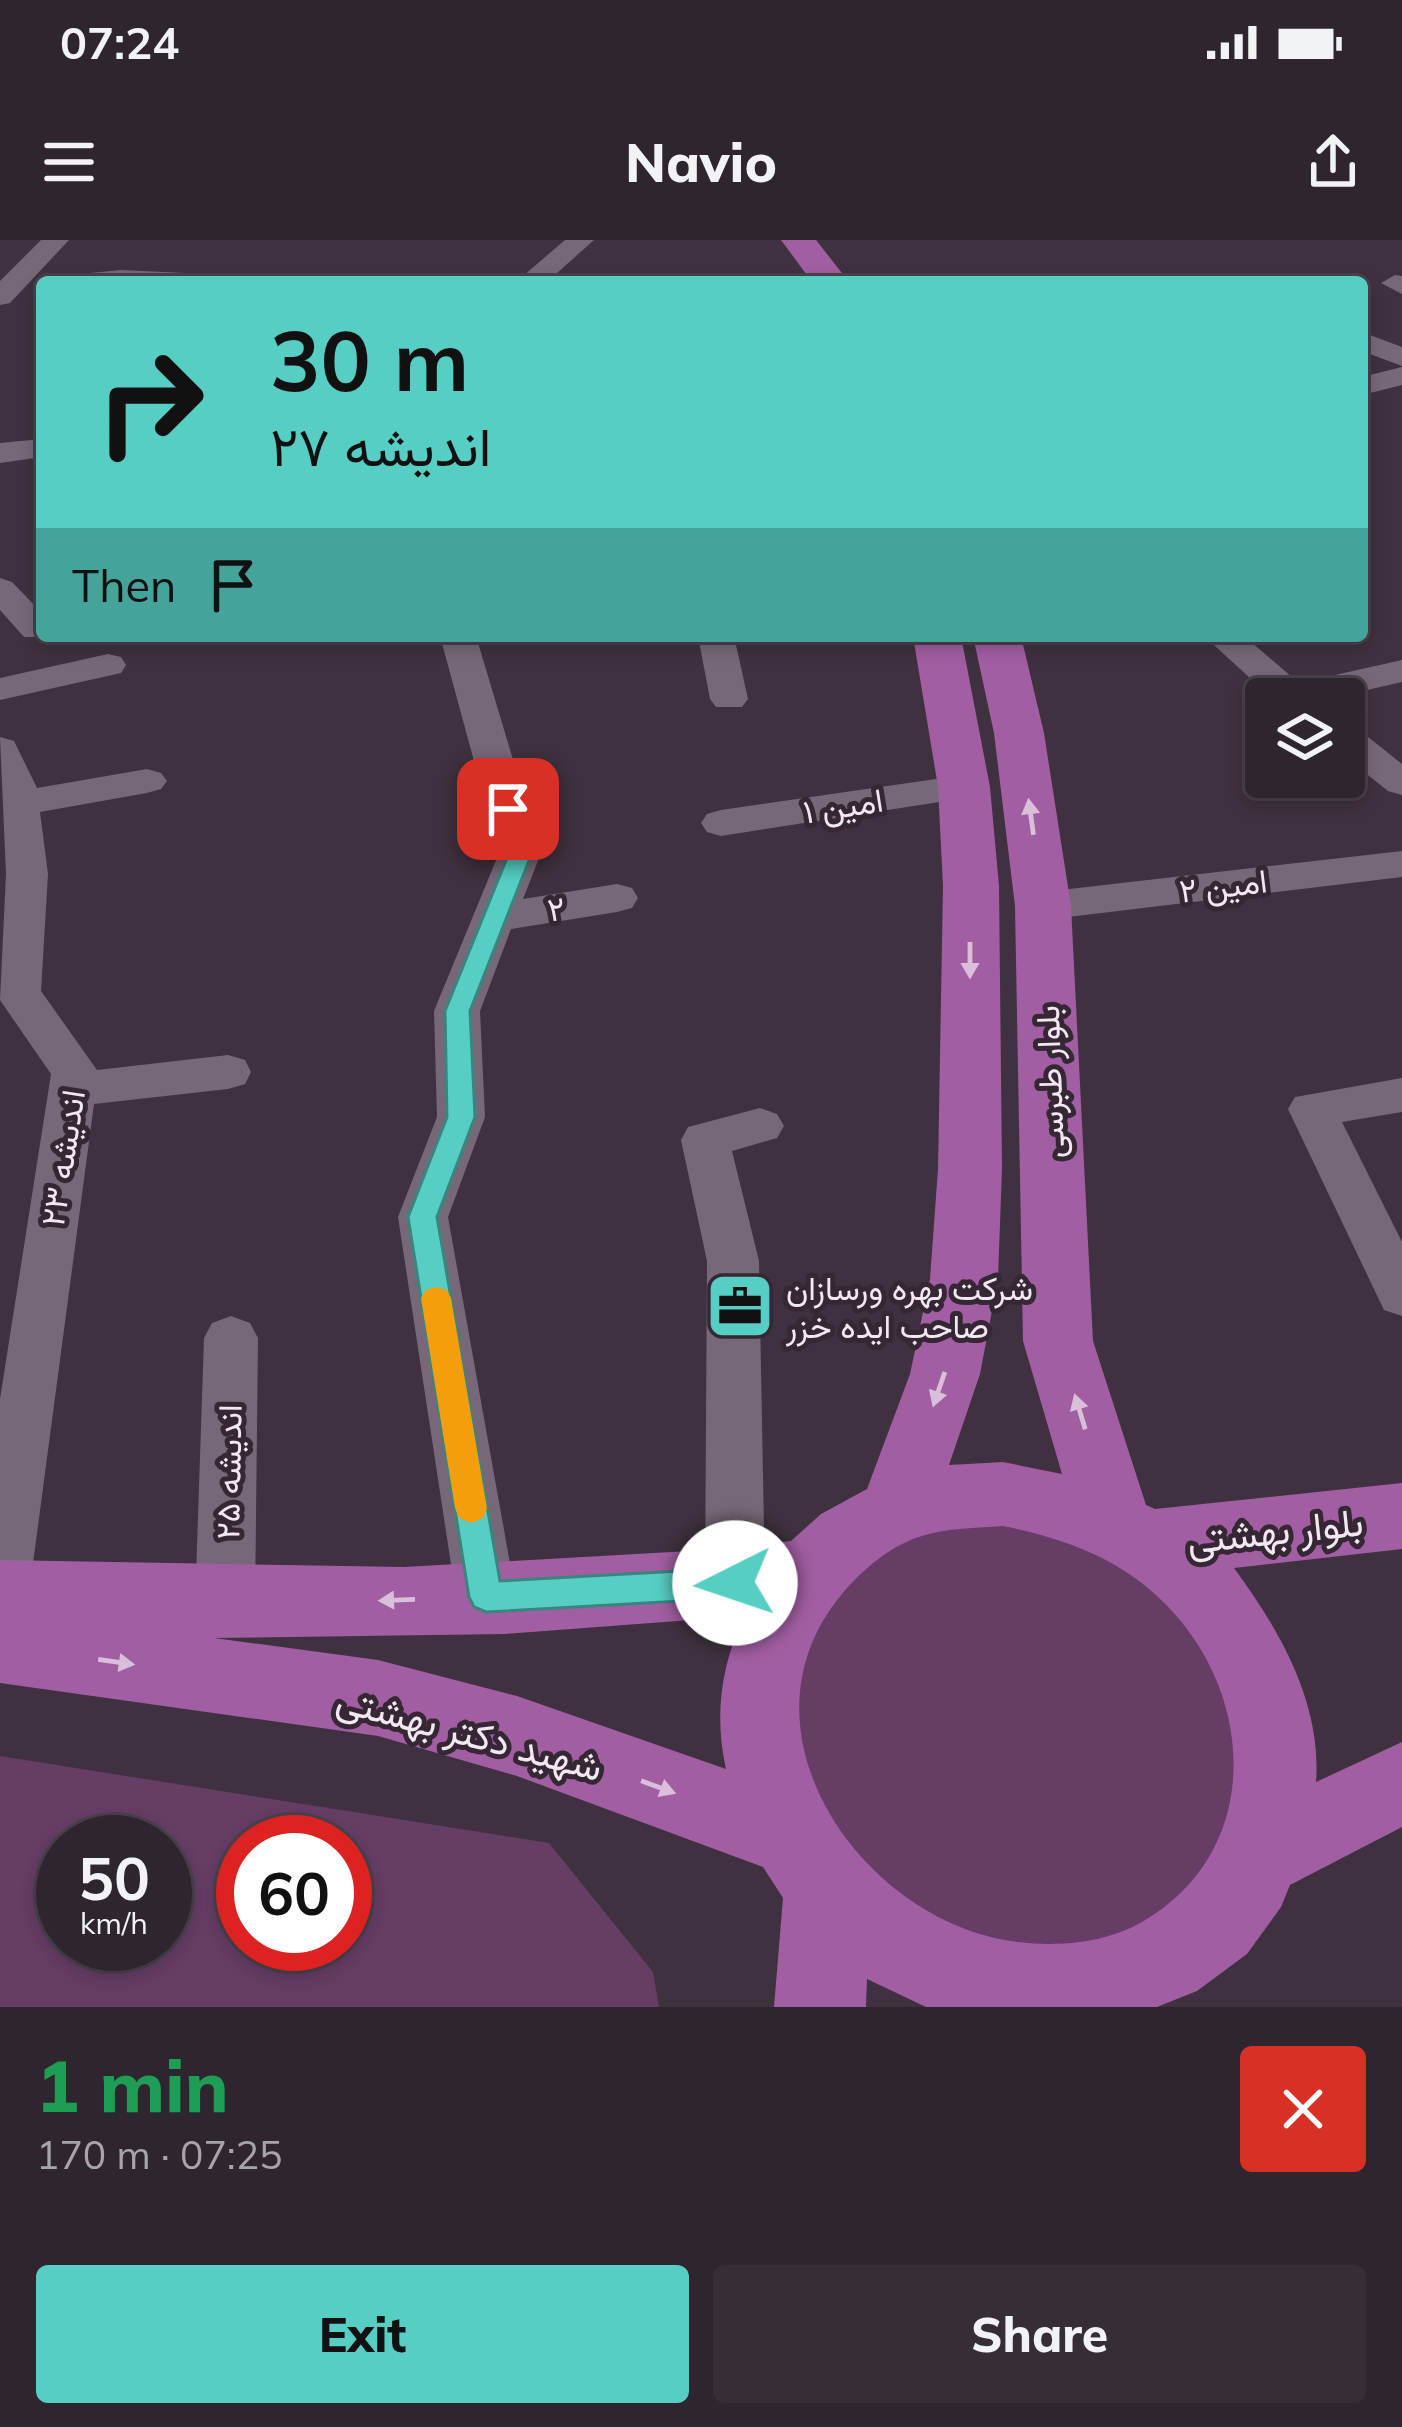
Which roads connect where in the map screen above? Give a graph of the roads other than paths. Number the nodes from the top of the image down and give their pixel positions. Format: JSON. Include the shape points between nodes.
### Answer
{"nodes":[{"id":1,"x":572,"y":241,"type":"edge"},
{"id":2,"x":17,"y":242,"type":"edge"},
{"id":3,"x":53,"y":243,"type":"edge"},
{"id":4,"x":783,"y":258,"type":"edge"},
{"id":5,"x":536,"y":276,"type":"edge"},
{"id":6,"x":819,"y":276,"type":"edge"},
{"id":7,"x":36,"y":287,"type":"edge"},
{"id":8,"x":1,"y":292,"type":"edge"},
{"id":9,"x":1368,"y":343,"type":"edge"},
{"id":10,"x":1402,"y":357,"type":"edge"},
{"id":11,"x":1402,"y":376,"type":"edge"},
{"id":12,"x":1368,"y":384,"type":"edge"},
{"id":13,"x":36,"y":449,"type":"edge"},
{"id":14,"x":0,"y":453,"type":"edge"},
{"id":15,"x":0,"y":589,"type":"edge"},
{"id":16,"x":36,"y":624,"type":"edge"},
{"id":17,"x":36,"y":630,"type":"edge"},
{"id":18,"x":460,"y":642,"type":"edge"},
{"id":19,"x":717,"y":642,"type":"edge"},
{"id":20,"x":938,"y":642,"type":"edge"},
{"id":21,"x":998,"y":642,"type":"edge"},
{"id":22,"x":1229,"y":642,"type":"edge"},
{"id":23,"x":0,"y":644,"type":"edge"},
{"id":24,"x":108,"y":664,"type":"dead end"},
{"id":25,"x":1402,"y":671,"type":"edge"},
{"id":26,"x":1270,"y":678,"type":"edge"},
{"id":27,"x":1365,"y":680,"type":"edge"},
{"id":28,"x":0,"y":689,"type":"edge"},
{"id":29,"x":729,"y":699,"type":"dead end"},
{"id":30,"x":0,"y":749,"type":"edge"},
{"id":31,"x":1365,"y":754,"type":"edge"},
{"id":32,"x":147,"y":781,"type":"dead end"},
{"id":33,"x":1402,"y":783,"type":"edge"},
{"id":34,"x":964,"y":787,"type":"junction"},
{"id":35,"x":721,"y":823,"type":"dead end"},
{"id":36,"x":14,"y":828,"type":"edge"},
{"id":37,"x":1402,"y":864,"type":"edge"},
{"id":38,"x":617,"y":898,"type":"dead end"},
{"id":39,"x":1043,"y":906,"type":"junction"},
{"id":40,"x":494,"y":918,"type":"junction"},
{"id":41,"x":228,"y":1072,"type":"dead end"},
{"id":42,"x":72,"y":1090,"type":"junction"},
{"id":43,"x":1402,"y":1095,"type":"edge"},
{"id":44,"x":760,"y":1126,"type":"dead end"},
{"id":45,"x":1402,"y":1295,"type":"edge"},
{"id":46,"x":231,"y":1338,"type":"dead end"},
{"id":47,"x":896,"y":1511,"type":"junction"},
{"id":48,"x":1402,"y":1516,"type":"edge"},
{"id":49,"x":1131,"y":1534,"type":"junction"},
{"id":50,"x":771,"y":1578,"type":"junction"},
{"id":51,"x":0,"y":1591,"type":"edge"},
{"id":52,"x":486,"y":1597,"type":"junction"},
{"id":53,"x":225,"y":1606,"type":"junction"},
{"id":54,"x":0,"y":1646,"type":"edge"},
{"id":55,"x":1402,"y":1783,"type":"edge"},
{"id":56,"x":1264,"y":1852,"type":"junction"},
{"id":57,"x":808,"y":1861,"type":"junction"},
{"id":58,"x":1135,"y":1990,"type":"edge"},
{"id":59,"x":820,"y":2007,"type":"edge"}],
"edges":[{"from":1,"to":5,"type":"street"},
{"from":2,"to":3,"type":"street"},
{"from":3,"to":8,"type":"street"},
{"from":4,"to":6,"type":"main road"},
{"from":7,"to":8,"type":"street"},
{"from":9,"to":10,"type":"street"},
{"from":11,"to":12,"type":"street"},
{"from":13,"to":14,"type":"street"},
{"from":15,"to":16,"type":"street"},
{"from":17,"to":23,"type":"street"},
{"from":18,"to":40,"type":"street","via":[[520,853]]},
{"from":19,"to":29,"type":"street"},
{"from":20,"to":34,"type":"main road"},
{"from":39,"to":21,"type":"main road","name":"بلوار طبرسی","one_way":true},
{"from":22,"to":26,"type":"street"},
{"from":24,"to":28,"type":"street"},
{"from":25,"to":27,"type":"street"},
{"from":30,"to":36,"type":"street","name":"اندیشه ۲۳","via":[[17,784]]},
{"from":31,"to":33,"type":"street"},
{"from":32,"to":36,"type":"street"},
{"from":34,"to":35,"type":"street","name":"امین ۱"},
{"from":34,"to":47,"type":"main road","one_way":true,"via":[[964,1279],[945,1373]]},
{"from":36,"to":42,"type":"street","name":"اندیشه ۲۳","via":[[27,874],[18,993],[75,1072]]},
{"from":37,"to":39,"type":"street","name":"امین ۲"},
{"from":38,"to":40,"type":"street","name":"۲"},
{"from":49,"to":39,"type":"main road","name":"بلوار طبرسی","one_way":true,"via":[[1058,1341]]},
{"from":40,"to":52,"type":"street","via":[[458,1011],[461,1117],[423,1217]]},
{"from":41,"to":42,"type":"street"},
{"from":42,"to":51,"type":"street","name":"اندیشه ۲۳"},
{"from":43,"to":45,"type":"street","via":[[1312,1109]]},
{"from":44,"to":50,"type":"street","via":[[705,1139],[733,1261]]},
{"from":46,"to":53,"type":"street","name":"اندیشه ۲۵"},
{"from":47,"to":49,"type":"main road","via":[[1003,1494],[1059,1504]]},
{"from":47,"to":50,"type":"main road"},
{"from":48,"to":49,"type":"main road","name":"بلوار بهشتی"},
{"from":49,"to":56,"type":"main road","via":[[1203,1590],[1245,1647],[1271,1714],[1278,1784]]},
{"from":50,"to":52,"type":"main road"},
{"from":50,"to":57,"type":"main road","via":[[774,1629],[759,1694],[763,1763]]},
{"from":51,"to":53,"type":"main road"},
{"from":52,"to":53,"type":"main road","one_way":true},
{"from":54,"to":57,"type":"main road","name":"شهید دکتر بهشتی","one_way":true,"via":[[378,1698],[518,1736]]},
{"from":55,"to":56,"type":"main road"},
{"from":56,"to":58,"type":"main road","via":[[1235,1903]]},
{"from":57,"to":58,"type":"main road","via":[[892,1944],[972,1980]]},
{"from":57,"to":59,"type":"main road"}]}
